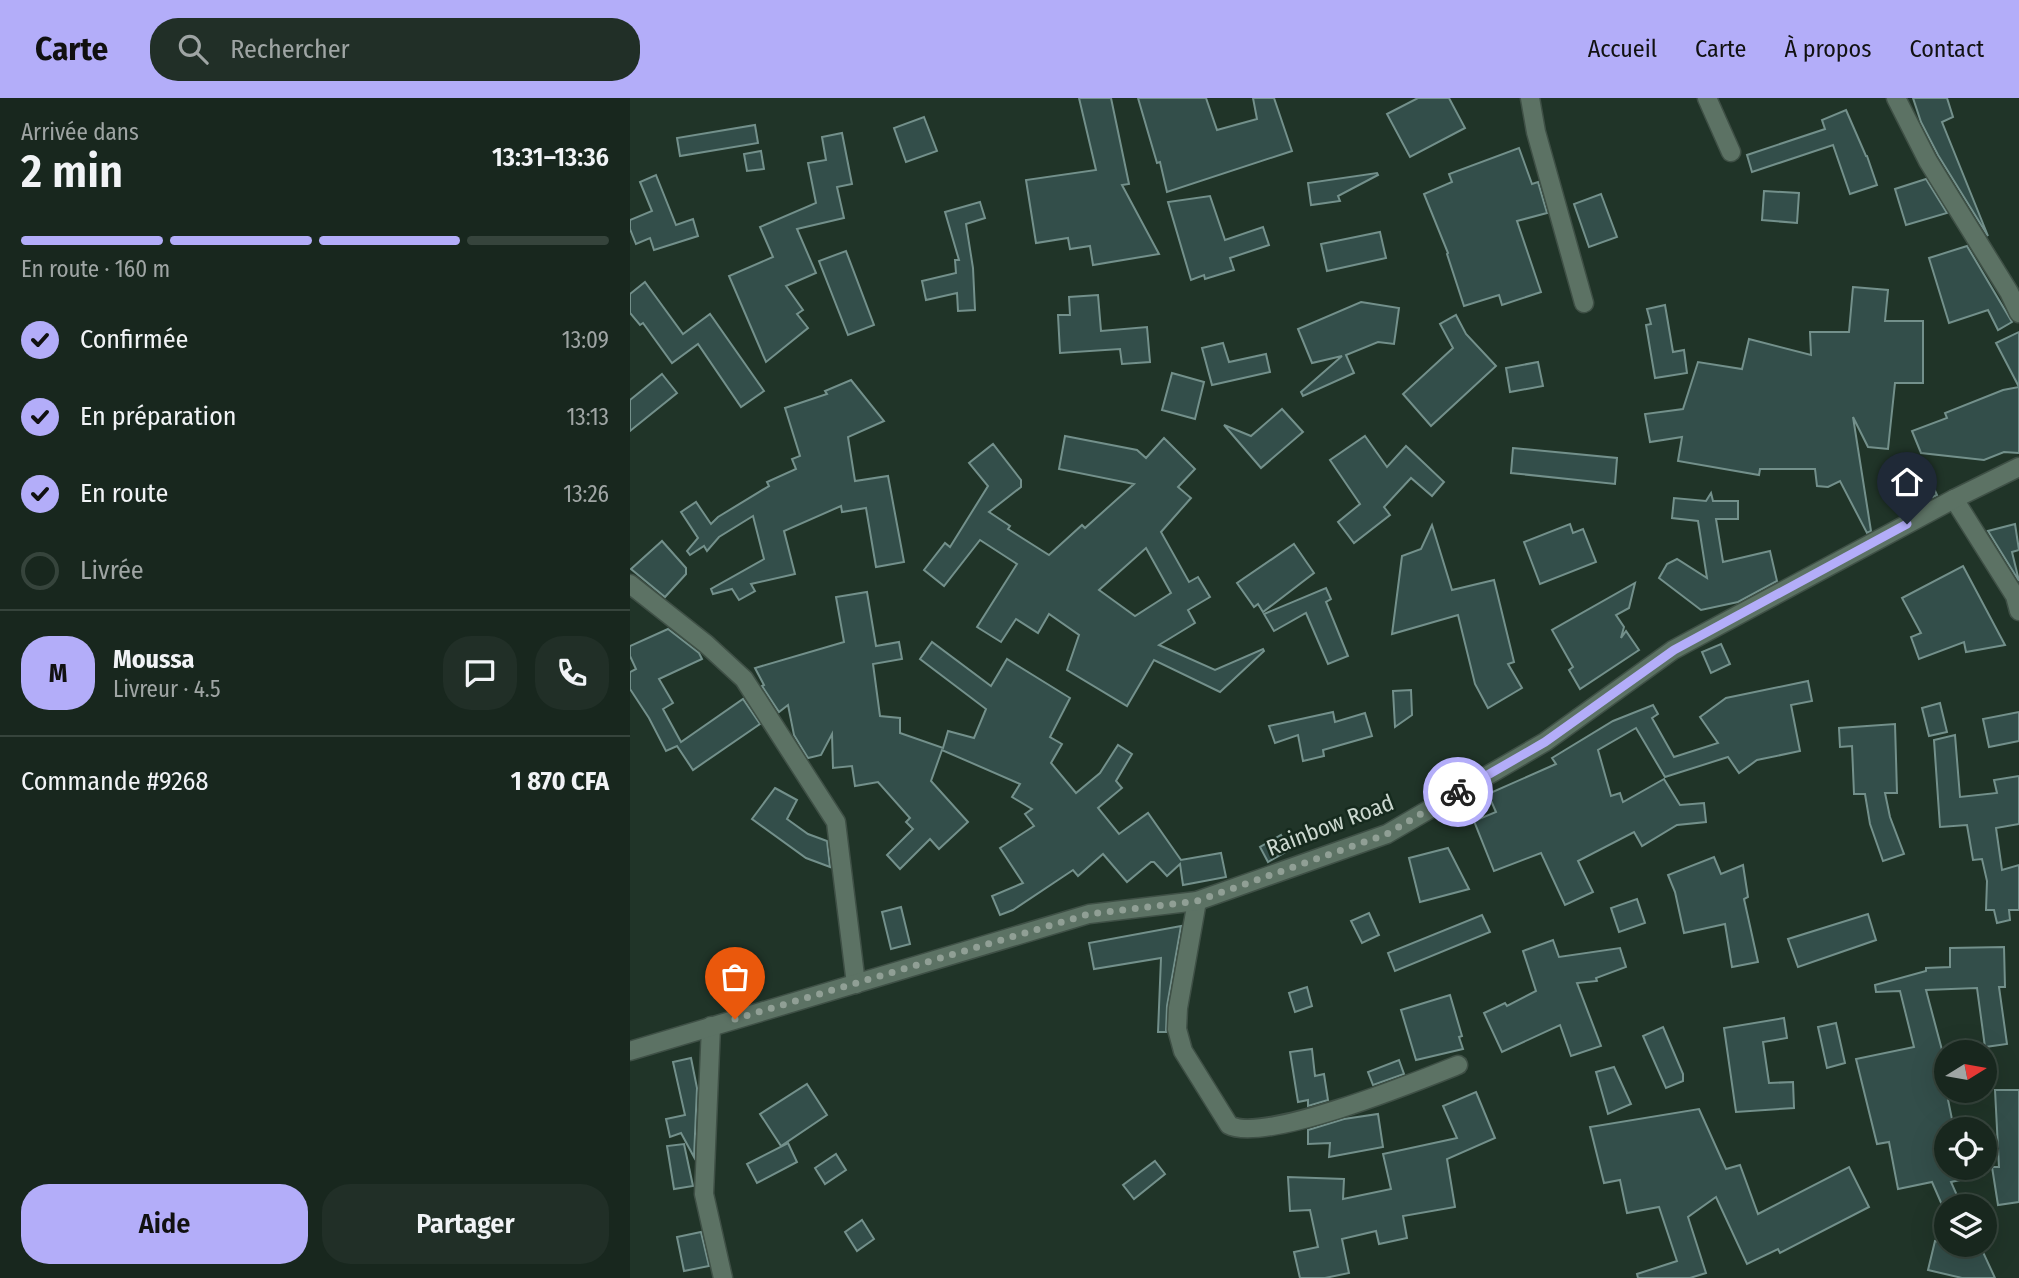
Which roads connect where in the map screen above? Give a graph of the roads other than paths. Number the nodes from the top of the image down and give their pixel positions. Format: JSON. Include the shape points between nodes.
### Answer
{"nodes":[{"id":1,"x":1530,"y":98,"type":"edge"},
{"id":2,"x":1707,"y":98,"type":"edge"},
{"id":3,"x":1896,"y":98,"type":"edge"},
{"id":4,"x":1731,"y":152,"type":"dead end"},
{"id":5,"x":1584,"y":303,"type":"dead end"},
{"id":6,"x":2019,"y":313,"type":"edge"},
{"id":7,"x":2019,"y":467,"type":"edge"},
{"id":8,"x":1954,"y":499,"type":"junction"},
{"id":9,"x":630,"y":584,"type":"edge"},
{"id":10,"x":2019,"y":611,"type":"edge"},
{"id":11,"x":1197,"y":901,"type":"junction"},
{"id":12,"x":856,"y":984,"type":"junction"},
{"id":13,"x":711,"y":1027,"type":"junction"},
{"id":14,"x":630,"y":1051,"type":"edge"},
{"id":15,"x":1458,"y":1065,"type":"dead end"},
{"id":16,"x":723,"y":1278,"type":"edge"}],
"edges":[{"from":1,"to":5,"type":"street"},
{"from":2,"to":4,"type":"street"},
{"from":3,"to":6,"type":"street","via":[[1928,161]]},
{"from":7,"to":8,"type":"street","name":"Rainbow Road"},
{"from":8,"to":10,"type":"street","via":[[2015,596]]},
{"from":8,"to":11,"type":"street","name":"Rainbow Road","via":[[1674,650],[1545,742],[1387,834]]},
{"from":9,"to":12,"type":"street","via":[[744,679],[836,822]]},
{"from":11,"to":12,"type":"street","name":"Rainbow Road","via":[[1089,914]]},
{"from":11,"to":15,"type":"street","via":[[1177,1029],[1183,1051],[1229,1125],[1246,1129],[1291,1122],[1365,1102]]},
{"from":12,"to":13,"type":"street","name":"Rainbow Road"},
{"from":13,"to":14,"type":"street","name":"Rainbow Road"},
{"from":13,"to":16,"type":"street","via":[[705,1194]]}]}
